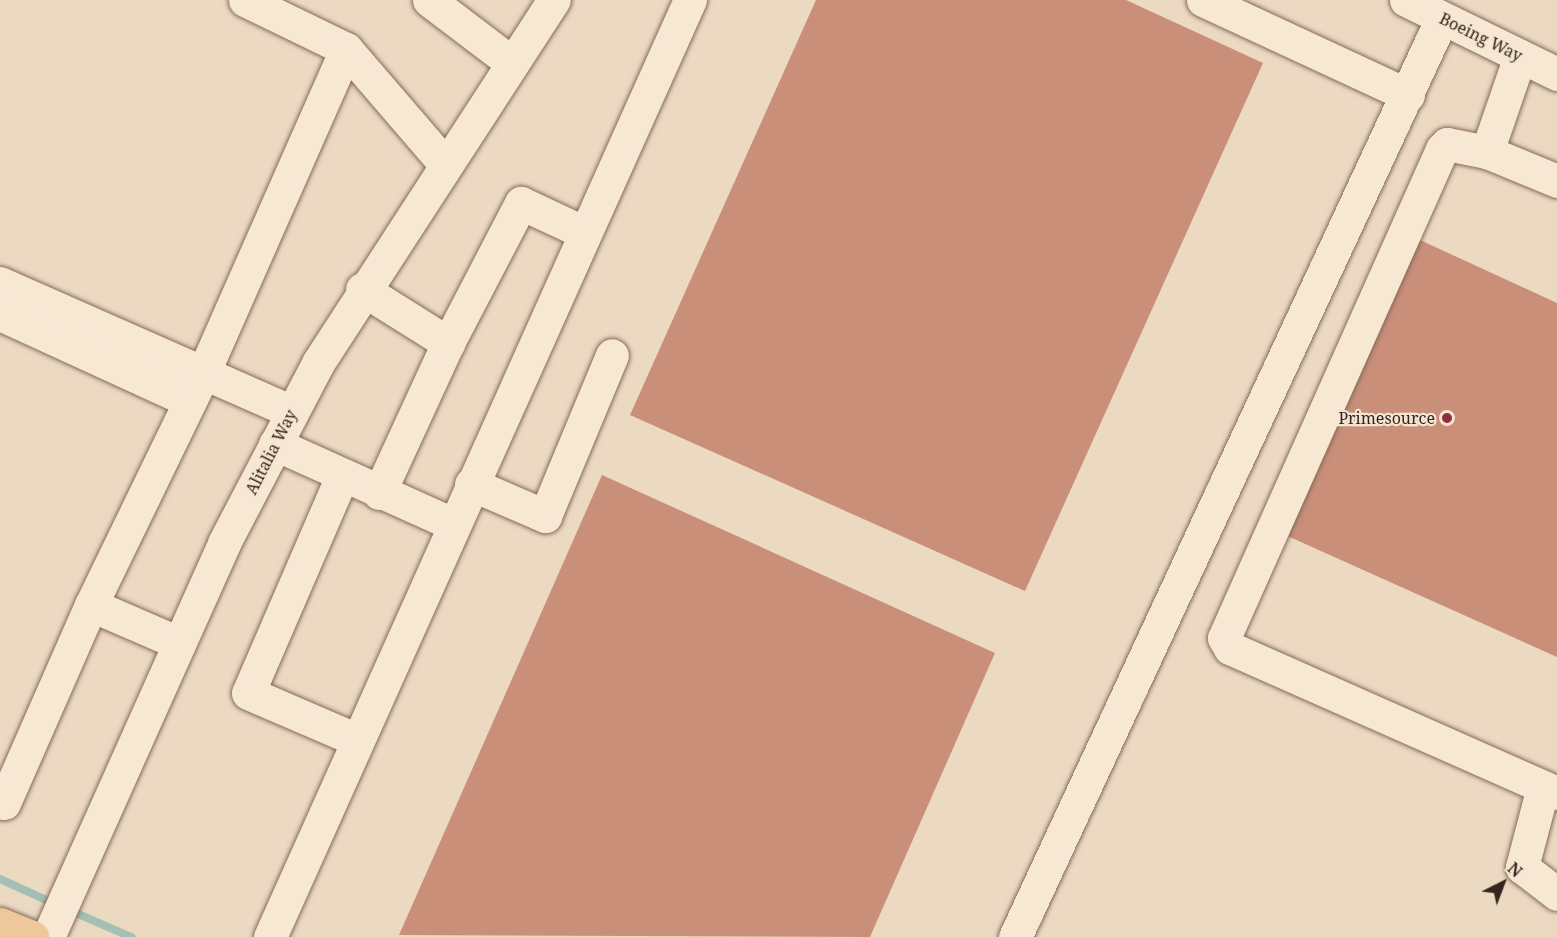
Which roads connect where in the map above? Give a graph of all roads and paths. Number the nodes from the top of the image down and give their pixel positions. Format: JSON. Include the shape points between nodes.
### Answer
{"nodes":[{"id":1,"x":245,"y":0,"type":"edge"},
{"id":2,"x":429,"y":0,"type":"edge"},
{"id":3,"x":554,"y":0,"type":"edge"},
{"id":4,"x":690,"y":0,"type":"edge"},
{"id":5,"x":1203,"y":0,"type":"edge"},
{"id":6,"x":1406,"y":0,"type":"edge"},
{"id":7,"x":1442,"y":18,"type":"junction"},
{"id":8,"x":346,"y":49,"type":"junction"},
{"id":9,"x":1520,"y":56,"type":"junction"},
{"id":10,"x":512,"y":63,"type":"junction"},
{"id":11,"x":1557,"y":74,"type":"edge"},
{"id":12,"x":1408,"y":95,"type":"junction"},
{"id":13,"x":1486,"y":152,"type":"junction"},
{"id":14,"x":445,"y":164,"type":"junction"},
{"id":15,"x":1557,"y":181,"type":"edge"},
{"id":16,"x":584,"y":232,"type":"junction"},
{"id":17,"x":0,"y":283,"type":"edge"},
{"id":18,"x":362,"y":289,"type":"junction"},
{"id":19,"x":0,"y":315,"type":"edge"},
{"id":20,"x":448,"y":343,"type":"junction"},
{"id":21,"x":612,"y":355,"type":"dead end"},
{"id":22,"x":195,"y":388,"type":"junction"},
{"id":23,"x":292,"y":412,"type":"junction"},
{"id":24,"x":275,"y":444,"type":"junction"},
{"id":25,"x":342,"y":476,"type":"junction"},
{"id":26,"x":471,"y":484,"type":"junction"},
{"id":27,"x":379,"y":493,"type":"junction"},
{"id":28,"x":453,"y":524,"type":"junction"},
{"id":29,"x":91,"y":605,"type":"junction"},
{"id":30,"x":179,"y":643,"type":"junction"},
{"id":31,"x":355,"y":739,"type":"junction"},
{"id":32,"x":1550,"y":790,"type":"edge"},
{"id":33,"x":0,"y":801,"type":"edge"},
{"id":34,"x":1557,"y":894,"type":"edge"},
{"id":35,"x":0,"y":924,"type":"edge"},
{"id":36,"x":33,"y":937,"type":"edge"},
{"id":37,"x":48,"y":937,"type":"edge"},
{"id":38,"x":270,"y":937,"type":"edge"},
{"id":39,"x":1015,"y":937,"type":"edge"}],
"edges":[{"from":1,"to":8,"type":"street"},
{"from":2,"to":10,"type":"street"},
{"from":3,"to":10,"type":"street","name":"Alitalia Way"},
{"from":4,"to":16,"type":"street"},
{"from":5,"to":12,"type":"street"},
{"from":6,"to":7,"type":"street","name":"Boeing Way"},
{"from":7,"to":9,"type":"street","name":"Boeing Way"},
{"from":7,"to":12,"type":"street"},
{"from":8,"to":14,"type":"street"},
{"from":8,"to":22,"type":"street"},
{"from":9,"to":11,"type":"street","name":"Boeing Way"},
{"from":9,"to":13,"type":"street"},
{"from":10,"to":14,"type":"street","name":"Alitalia Way"},
{"from":12,"to":39,"type":"street"},
{"from":13,"to":15,"type":"street"},
{"from":13,"to":32,"type":"street","via":[[1447,144],[1442,149],[1224,638],[1230,648]]},
{"from":14,"to":18,"type":"street","name":"Alitalia Way"},
{"from":16,"to":20,"type":"street","via":[[521,203]]},
{"from":16,"to":26,"type":"street"},
{"from":17,"to":22,"type":"street"},
{"from":18,"to":20,"type":"street"},
{"from":18,"to":23,"type":"street","name":"Alitalia Way"},
{"from":19,"to":22,"type":"street"},
{"from":20,"to":27,"type":"street"},
{"from":21,"to":26,"type":"street","via":[[545,516]]},
{"from":22,"to":23,"type":"street"},
{"from":22,"to":29,"type":"street"},
{"from":23,"to":24,"type":"street","name":"Alitalia Way"},
{"from":24,"to":25,"type":"street"},
{"from":24,"to":30,"type":"street","name":"Alitalia Way"},
{"from":25,"to":27,"type":"street"},
{"from":25,"to":31,"type":"street","via":[[248,693]]},
{"from":26,"to":28,"type":"street"},
{"from":27,"to":28,"type":"street"},
{"from":28,"to":31,"type":"street"},
{"from":29,"to":30,"type":"street"},
{"from":29,"to":33,"type":"street","via":[[4,803]]},
{"from":30,"to":37,"type":"street","name":"Alitalia Way"},
{"from":31,"to":38,"type":"street"},
{"from":32,"to":34,"type":"street","via":[[1522,867]]},
{"from":35,"to":36,"type":"main road"}]}
